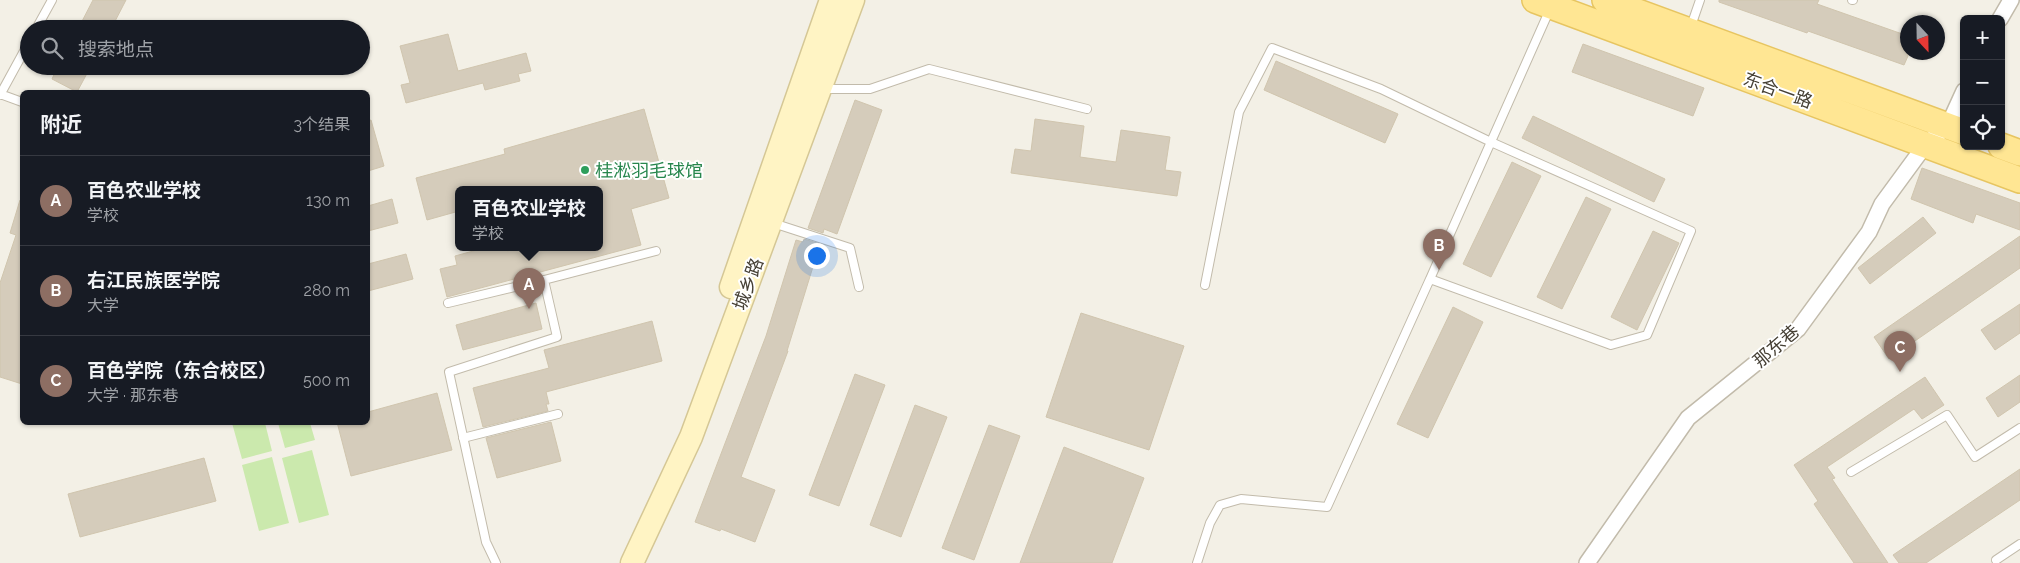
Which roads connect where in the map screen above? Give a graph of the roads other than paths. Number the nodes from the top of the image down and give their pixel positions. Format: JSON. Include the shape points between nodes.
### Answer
{"nodes":[{"id":1,"x":52,"y":0,"type":"edge"},
{"id":2,"x":831,"y":0,"type":"edge"},
{"id":3,"x":853,"y":0,"type":"edge"},
{"id":4,"x":1606,"y":0,"type":"edge"},
{"id":5,"x":1700,"y":0,"type":"edge"},
{"id":6,"x":2011,"y":0,"type":"edge"},
{"id":7,"x":1543,"y":3,"type":"edge"},
{"id":8,"x":2002,"y":15,"type":"edge"},
{"id":9,"x":41,"y":20,"type":"edge"},
{"id":10,"x":1689,"y":31,"type":"junction"},
{"id":11,"x":20,"y":58,"type":"edge"},
{"id":12,"x":820,"y":89,"type":"junction"},
{"id":13,"x":0,"y":94,"type":"edge"},
{"id":14,"x":20,"y":101,"type":"edge"},
{"id":15,"x":1961,"y":105,"type":"edge"},
{"id":16,"x":1087,"y":109,"type":"dead end"},
{"id":17,"x":1956,"y":129,"type":"edge"},
{"id":18,"x":1491,"y":142,"type":"junction"},
{"id":19,"x":1926,"y":144,"type":"junction"},
{"id":20,"x":2005,"y":147,"type":"edge"},
{"id":21,"x":2020,"y":153,"type":"edge"},
{"id":22,"x":2020,"y":180,"type":"edge"},
{"id":23,"x":771,"y":222,"type":"junction"},
{"id":24,"x":656,"y":250,"type":"dead end"},
{"id":25,"x":1430,"y":278,"type":"junction"},
{"id":26,"x":544,"y":280,"type":"junction"},
{"id":27,"x":1205,"y":285,"type":"dead end"},
{"id":28,"x":859,"y":287,"type":"dead end"},
{"id":29,"x":448,"y":303,"type":"dead end"},
{"id":30,"x":558,"y":414,"type":"dead end"},
{"id":31,"x":2020,"y":428,"type":"edge"},
{"id":32,"x":463,"y":438,"type":"junction"},
{"id":33,"x":1850,"y":472,"type":"dead end"},
{"id":34,"x":2020,"y":544,"type":"edge"},
{"id":35,"x":1996,"y":560,"type":"dead end"},
{"id":36,"x":496,"y":563,"type":"edge"},
{"id":37,"x":619,"y":563,"type":"edge"},
{"id":38,"x":632,"y":563,"type":"edge"},
{"id":39,"x":1197,"y":563,"type":"edge"},
{"id":40,"x":1587,"y":563,"type":"edge"}],
"edges":[{"from":1,"to":9,"type":"lane"},
{"from":2,"to":37,"type":"main road","name":"城乡路","via":[[680,432]]},
{"from":3,"to":12,"type":"main road","name":"城乡路"},
{"from":4,"to":10,"type":"main road","name":"东合一路"},
{"from":5,"to":10,"type":"lane"},
{"from":6,"to":8,"type":"street"},
{"from":7,"to":18,"type":"lane"},
{"from":7,"to":19,"type":"main road","name":"东合一路"},
{"from":10,"to":17,"type":"main road","name":"东合一路"},
{"from":11,"to":13,"type":"lane"},
{"from":12,"to":16,"type":"lane","via":[[870,88],[929,69]]},
{"from":12,"to":23,"type":"main road","name":"城乡路"},
{"from":13,"to":14,"type":"lane"},
{"from":15,"to":17,"type":"street","name":"那东巷"},
{"from":17,"to":19,"type":"street","name":"那东巷"},
{"from":18,"to":25,"type":"lane"},
{"from":18,"to":25,"type":"lane","via":[[1692,231],[1646,335],[1611,345]]},
{"from":18,"to":27,"type":"lane","via":[[1381,88],[1272,48],[1239,112]]},
{"from":19,"to":22,"type":"main road","name":"东合一路"},
{"from":19,"to":40,"type":"street","name":"那东巷","via":[[1882,204],[1869,232],[1798,329],[1688,418]]},
{"from":20,"to":21,"type":"main road"},
{"from":23,"to":28,"type":"lane","via":[[850,248]]},
{"from":23,"to":38,"type":"main road","name":"城乡路","via":[[691,437]]},
{"from":24,"to":26,"type":"lane"},
{"from":25,"to":39,"type":"lane","via":[[1327,507],[1241,499],[1220,505],[1210,523]]},
{"from":26,"to":29,"type":"lane"},
{"from":26,"to":32,"type":"lane","via":[[557,337],[449,372]]},
{"from":30,"to":32,"type":"lane"},
{"from":31,"to":33,"type":"lane","via":[[1975,457],[1947,415]]},
{"from":32,"to":36,"type":"lane","via":[[486,542]]},
{"from":34,"to":35,"type":"lane"}]}
